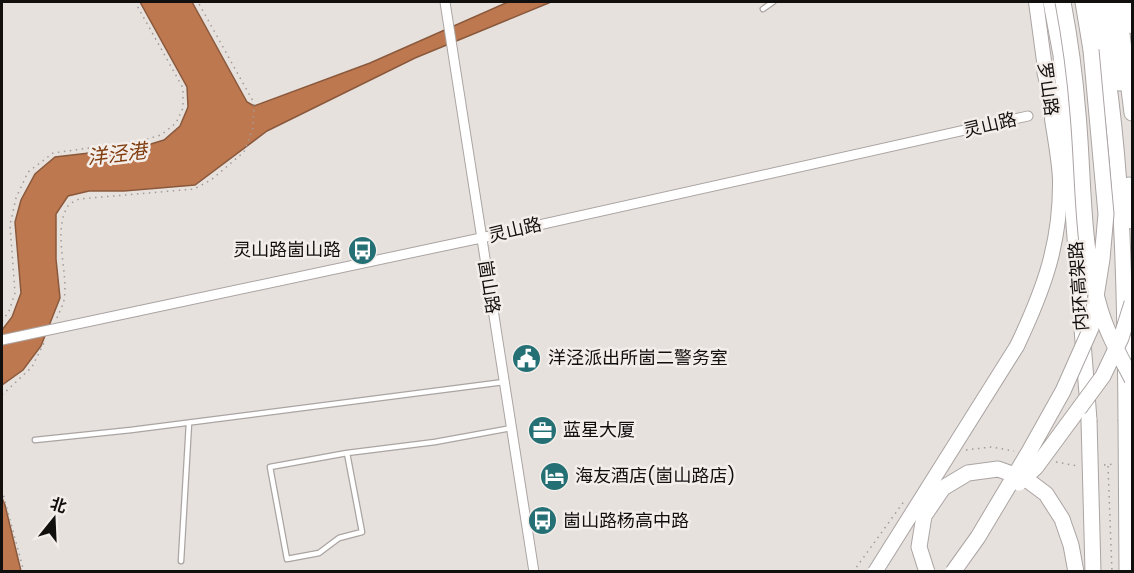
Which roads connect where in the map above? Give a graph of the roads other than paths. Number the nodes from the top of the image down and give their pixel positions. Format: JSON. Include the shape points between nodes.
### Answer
{"nodes":[{"id":1,"x":445,"y":2,"type":"edge"},
{"id":2,"x":773,"y":2,"type":"edge"},
{"id":3,"x":1036,"y":2,"type":"edge"},
{"id":4,"x":1051,"y":2,"type":"edge"},
{"id":5,"x":1063,"y":2,"type":"edge"},
{"id":6,"x":1083,"y":2,"type":"edge"},
{"id":7,"x":1095,"y":2,"type":"edge"},
{"id":8,"x":1106,"y":2,"type":"edge"},
{"id":9,"x":1118,"y":2,"type":"edge"},
{"id":10,"x":1128,"y":2,"type":"edge"},
{"id":11,"x":763,"y":9,"type":"dead end"},
{"id":12,"x":1132,"y":26,"type":"edge"},
{"id":13,"x":1046,"y":73,"type":"joint"},
{"id":14,"x":1132,"y":113,"type":"edge"},
{"id":15,"x":1028,"y":116,"type":"dead end"},
{"id":16,"x":1065,"y":178,"type":"junction"},
{"id":17,"x":1132,"y":221,"type":"edge"},
{"id":18,"x":482,"y":238,"type":"junction"},
{"id":19,"x":1132,"y":303,"type":"edge"},
{"id":20,"x":2,"y":340,"type":"edge"},
{"id":21,"x":1132,"y":379,"type":"edge"},
{"id":22,"x":504,"y":382,"type":"junction"},
{"id":23,"x":189,"y":423,"type":"junction"},
{"id":24,"x":511,"y":428,"type":"junction"},
{"id":25,"x":35,"y":440,"type":"dead end"},
{"id":26,"x":347,"y":453,"type":"junction"},
{"id":27,"x":1001,"y":500,"type":"junction"},
{"id":28,"x":1127,"y":521,"type":"junction"},
{"id":29,"x":1132,"y":547,"type":"edge"},
{"id":30,"x":181,"y":561,"type":"dead end"},
{"id":31,"x":534,"y":572,"type":"edge"},
{"id":32,"x":875,"y":572,"type":"edge"},
{"id":33,"x":927,"y":572,"type":"edge"},
{"id":34,"x":953,"y":572,"type":"edge"},
{"id":35,"x":1076,"y":572,"type":"edge"},
{"id":36,"x":1093,"y":572,"type":"edge"},
{"id":37,"x":1127,"y":572,"type":"edge"}],
"edges":[{"from":1,"to":18,"type":"street","name":"崮山路"},
{"from":2,"to":11,"type":"lane"},
{"from":3,"to":13,"type":"main road","name":"罗山路"},
{"from":4,"to":16,"type":"highway","name":"内环高架路","via":[[1060,55]]},
{"from":5,"to":21,"type":"highway","bridge":true,"via":[[1071,46],[1092,269],[1100,308]]},
{"from":6,"to":27,"type":"highway","bridge":true,"via":[[1106,214],[1102,259],[1090,328],[1063,391]]},
{"from":7,"to":28,"type":"highway","bridge":true,"via":[[1119,179]]},
{"from":8,"to":17,"type":"highway","via":[[1120,90]]},
{"from":9,"to":14,"type":"highway"},
{"from":10,"to":12,"type":"main road"},
{"from":13,"to":16,"type":"highway"},
{"from":15,"to":18,"type":"street","name":"灵山路"},
{"from":16,"to":32,"type":"main road","bridge":true,"via":[[1050,267],[1017,346]]},
{"from":16,"to":36,"type":"highway","name":"内环高架路","bridge":true,"via":[[1089,420]]},
{"from":18,"to":20,"type":"street","name":"灵山路","bridge":true},
{"from":18,"to":22,"type":"street","name":"崮山路"},
{"from":19,"to":27,"type":"highway","bridge":true,"via":[[1103,376],[1036,467]]},
{"from":22,"to":23,"type":"lane"},
{"from":22,"to":24,"type":"street","name":"崮山路"},
{"from":23,"to":25,"type":"lane"},
{"from":23,"to":30,"type":"lane"},
{"from":24,"to":26,"type":"lane"},
{"from":24,"to":31,"type":"street","name":"崮山路"},
{"from":26,"to":26,"type":"lane","via":[[270,467],[287,559],[319,553],[339,538],[362,532]]},
{"from":27,"to":34,"type":"highway","bridge":true},
{"from":28,"to":29,"type":"highway","bridge":true},
{"from":28,"to":37,"type":"highway","bridge":true},
{"from":33,"to":35,"type":"highway","bridge":true,"via":[[919,547],[924,516],[943,488],[968,473],[998,469],[1026,479],[1046,494],[1062,519]]}]}
